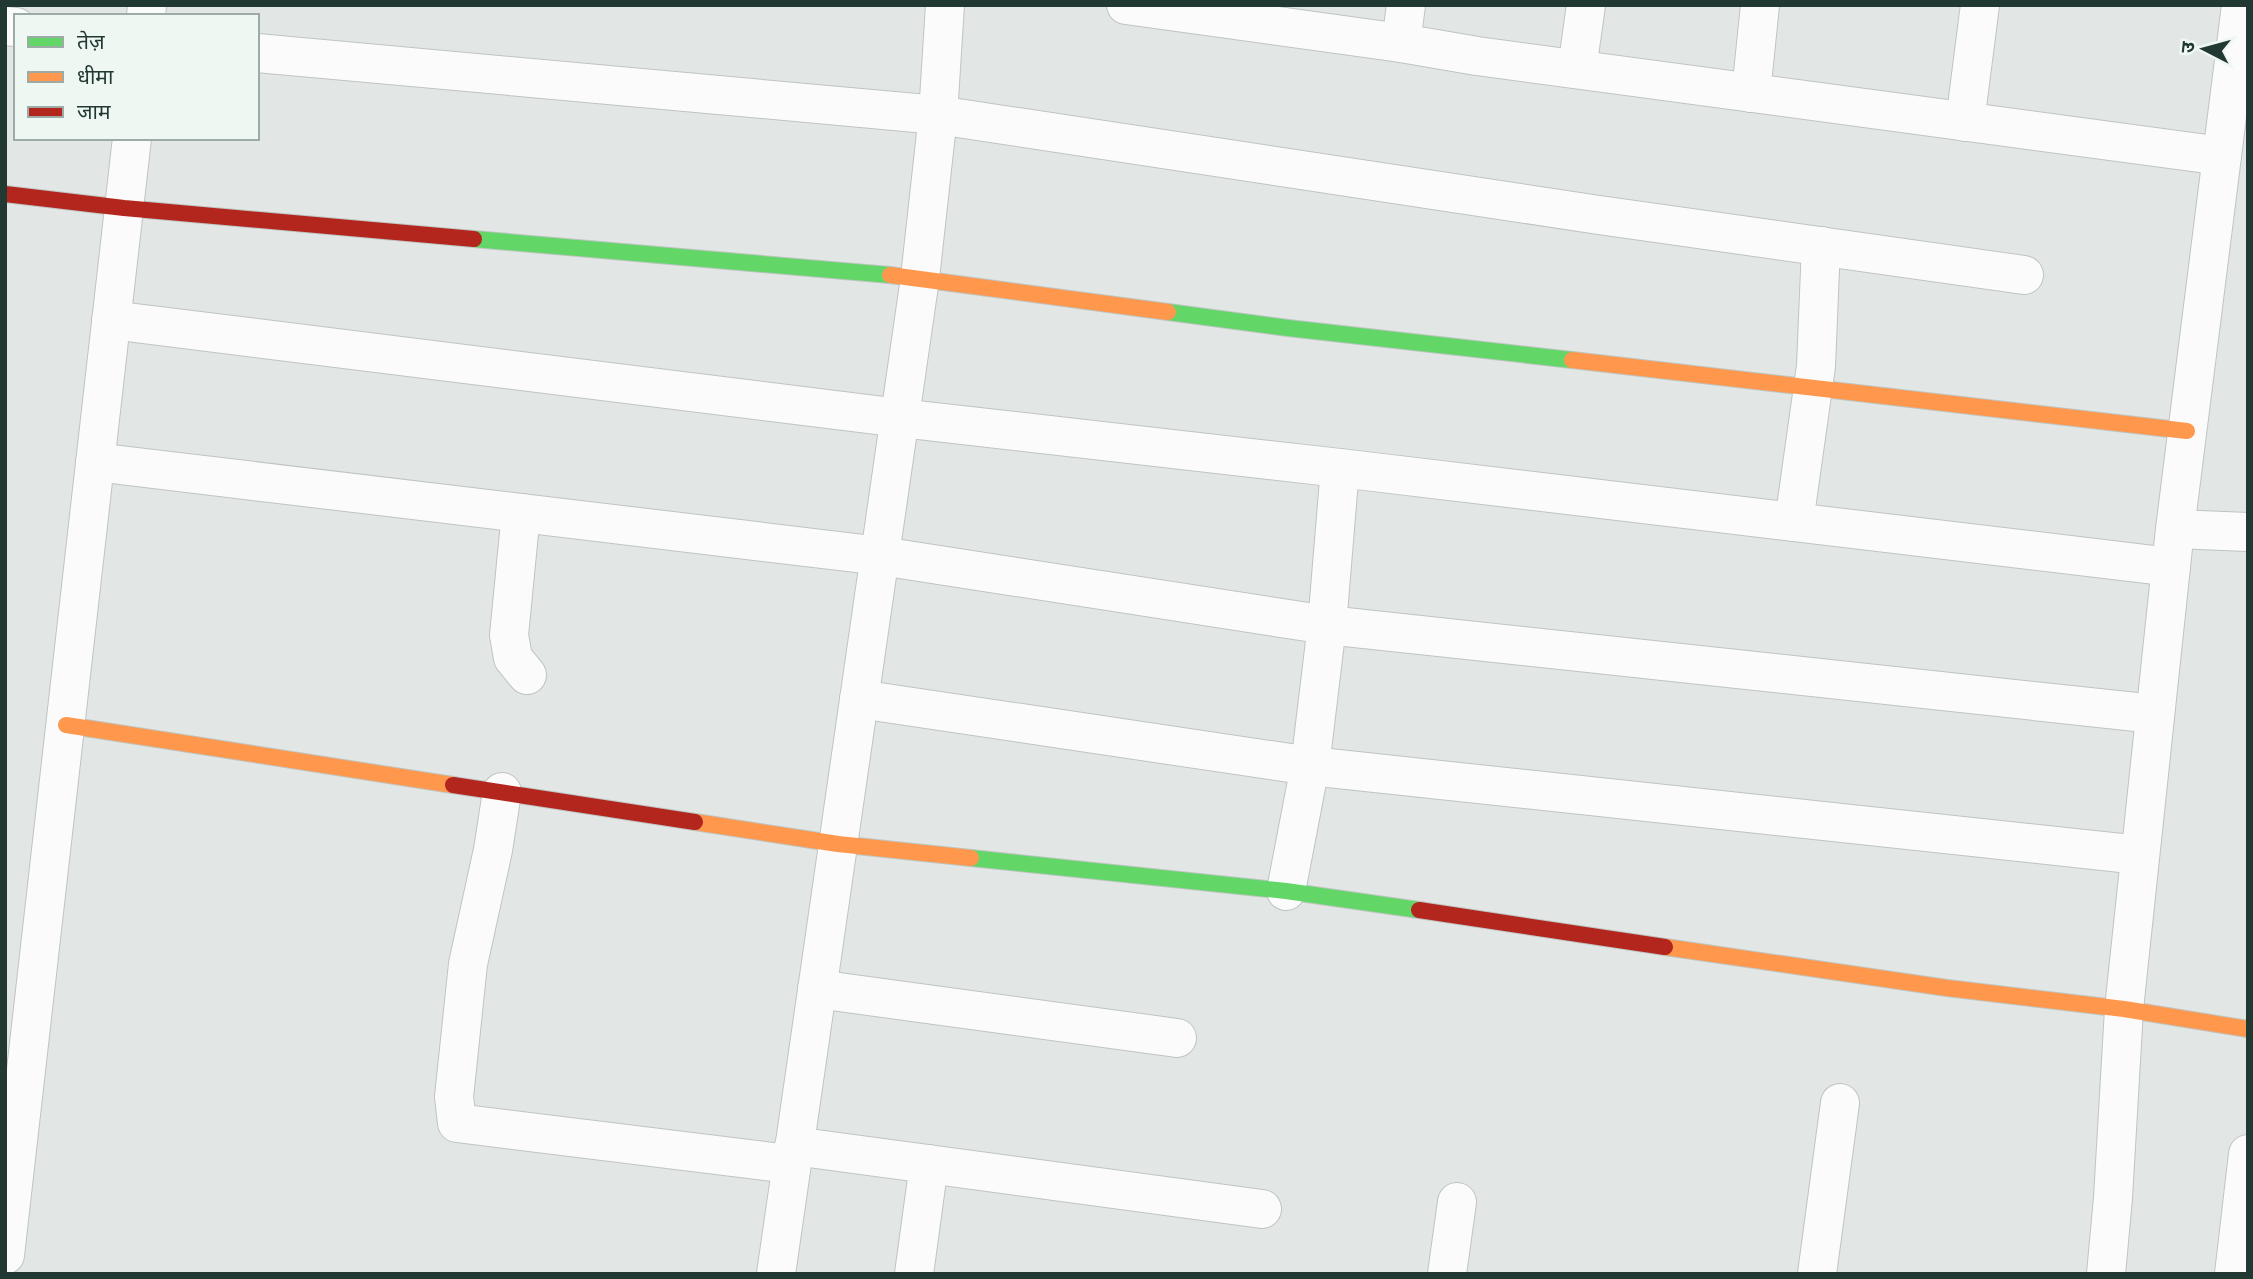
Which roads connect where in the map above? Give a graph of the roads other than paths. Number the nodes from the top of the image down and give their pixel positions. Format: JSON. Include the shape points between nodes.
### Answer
{"nodes":[{"id":1,"x":945,"y":5,"type":"edge"},
{"id":2,"x":1126,"y":5,"type":"edge"},
{"id":3,"x":1406,"y":5,"type":"edge"},
{"id":4,"x":1586,"y":5,"type":"edge"},
{"id":5,"x":1760,"y":5,"type":"edge"},
{"id":6,"x":1980,"y":5,"type":"edge"},
{"id":7,"x":2241,"y":5,"type":"edge"},
{"id":8,"x":1189,"y":9,"type":"edge"},
{"id":9,"x":1401,"y":43,"type":"junction"},
{"id":10,"x":259,"y":53,"type":"edge"},
{"id":11,"x":1577,"y":69,"type":"junction"},
{"id":12,"x":1751,"y":93,"type":"junction"},
{"id":13,"x":938,"y":115,"type":"junction"},
{"id":14,"x":1965,"y":122,"type":"junction"},
{"id":15,"x":132,"y":140,"type":"edge"},
{"id":16,"x":2222,"y":156,"type":"junction"},
{"id":17,"x":5,"y":194,"type":"edge"},
{"id":18,"x":124,"y":208,"type":"junction"},
{"id":19,"x":1821,"y":246,"type":"junction"},
{"id":20,"x":2024,"y":275,"type":"dead end"},
{"id":21,"x":920,"y":278,"type":"junction"},
{"id":22,"x":111,"y":320,"type":"junction"},
{"id":23,"x":1814,"y":388,"type":"junction"},
{"id":24,"x":900,"y":418,"type":"junction"},
{"id":25,"x":2187,"y":431,"type":"junction"},
{"id":26,"x":95,"y":462,"type":"junction"},
{"id":27,"x":1339,"y":468,"type":"junction"},
{"id":28,"x":521,"y":513,"type":"junction"},
{"id":29,"x":1794,"y":522,"type":"junction"},
{"id":30,"x":2175,"y":529,"type":"junction"},
{"id":31,"x":2248,"y":532,"type":"edge"},
{"id":32,"x":881,"y":556,"type":"junction"},
{"id":33,"x":2171,"y":567,"type":"junction"},
{"id":34,"x":1327,"y":625,"type":"junction"},
{"id":35,"x":527,"y":675,"type":"dead end"},
{"id":36,"x":859,"y":699,"type":"junction"},
{"id":37,"x":2155,"y":714,"type":"junction"},
{"id":38,"x":65,"y":725,"type":"junction"},
{"id":39,"x":1310,"y":766,"type":"junction"},
{"id":40,"x":502,"y":792,"type":"junction"},
{"id":41,"x":838,"y":844,"type":"junction"},
{"id":42,"x":2140,"y":855,"type":"junction"},
{"id":43,"x":1286,"y":891,"type":"junction"},
{"id":44,"x":817,"y":989,"type":"junction"},
{"id":45,"x":2124,"y":1009,"type":"junction"},
{"id":46,"x":2248,"y":1029,"type":"edge"},
{"id":47,"x":1177,"y":1038,"type":"dead end"},
{"id":48,"x":1840,"y":1103,"type":"dead end"},
{"id":49,"x":794,"y":1146,"type":"junction"},
{"id":50,"x":2248,"y":1154,"type":"edge"},
{"id":51,"x":929,"y":1164,"type":"junction"},
{"id":52,"x":1457,"y":1202,"type":"dead end"},
{"id":53,"x":1262,"y":1209,"type":"dead end"},
{"id":54,"x":5,"y":1255,"type":"edge"},
{"id":55,"x":776,"y":1274,"type":"edge"},
{"id":56,"x":914,"y":1274,"type":"edge"},
{"id":57,"x":1447,"y":1274,"type":"edge"},
{"id":58,"x":1817,"y":1274,"type":"edge"},
{"id":59,"x":2106,"y":1274,"type":"edge"},
{"id":60,"x":2234,"y":1274,"type":"edge"}],
"edges":[{"from":1,"to":13,"type":"street"},
{"from":2,"to":8,"type":"street"},
{"from":3,"to":9,"type":"street"},
{"from":4,"to":11,"type":"street"},
{"from":5,"to":12,"type":"street"},
{"from":6,"to":14,"type":"street"},
{"from":7,"to":16,"type":"street"},
{"from":8,"to":9,"type":"street"},
{"from":9,"to":11,"type":"street"},
{"from":10,"to":13,"type":"street"},
{"from":11,"to":12,"type":"street"},
{"from":12,"to":14,"type":"street"},
{"from":13,"to":19,"type":"street"},
{"from":13,"to":21,"type":"street"},
{"from":14,"to":16,"type":"street"},
{"from":15,"to":18,"type":"street"},
{"from":16,"to":25,"type":"street"},
{"from":17,"to":18,"type":"street"},
{"from":18,"to":21,"type":"street"},
{"from":18,"to":22,"type":"street"},
{"from":19,"to":20,"type":"street"},
{"from":19,"to":23,"type":"street"},
{"from":21,"to":23,"type":"street","via":[[1288,328]]},
{"from":21,"to":24,"type":"street"},
{"from":22,"to":24,"type":"street"},
{"from":22,"to":26,"type":"street"},
{"from":23,"to":25,"type":"street"},
{"from":23,"to":29,"type":"street"},
{"from":24,"to":27,"type":"street"},
{"from":24,"to":32,"type":"street"},
{"from":25,"to":30,"type":"street"},
{"from":26,"to":28,"type":"street"},
{"from":26,"to":38,"type":"street"},
{"from":27,"to":29,"type":"street"},
{"from":27,"to":34,"type":"street"},
{"from":28,"to":32,"type":"street"},
{"from":28,"to":35,"type":"street","via":[[509,635],[513,658]]},
{"from":29,"to":33,"type":"street"},
{"from":30,"to":31,"type":"street"},
{"from":30,"to":33,"type":"street"},
{"from":32,"to":34,"type":"street"},
{"from":32,"to":36,"type":"street"},
{"from":33,"to":37,"type":"street"},
{"from":34,"to":37,"type":"street"},
{"from":34,"to":39,"type":"street"},
{"from":36,"to":39,"type":"street"},
{"from":36,"to":41,"type":"street"},
{"from":37,"to":42,"type":"street"},
{"from":38,"to":40,"type":"street"},
{"from":38,"to":54,"type":"street"},
{"from":39,"to":42,"type":"street"},
{"from":39,"to":43,"type":"street"},
{"from":40,"to":41,"type":"street"},
{"from":40,"to":49,"type":"street","via":[[468,964],[454,1097],[457,1123],[789,1164]]},
{"from":41,"to":43,"type":"street"},
{"from":41,"to":44,"type":"street"},
{"from":42,"to":45,"type":"street"},
{"from":43,"to":45,"type":"street","via":[[1947,988]]},
{"from":44,"to":47,"type":"street"},
{"from":44,"to":49,"type":"street"},
{"from":45,"to":46,"type":"street"},
{"from":45,"to":59,"type":"street"},
{"from":48,"to":58,"type":"street"},
{"from":49,"to":51,"type":"street"},
{"from":49,"to":55,"type":"street"},
{"from":50,"to":60,"type":"street"},
{"from":51,"to":53,"type":"street"},
{"from":51,"to":56,"type":"street"},
{"from":52,"to":57,"type":"street"}]}
